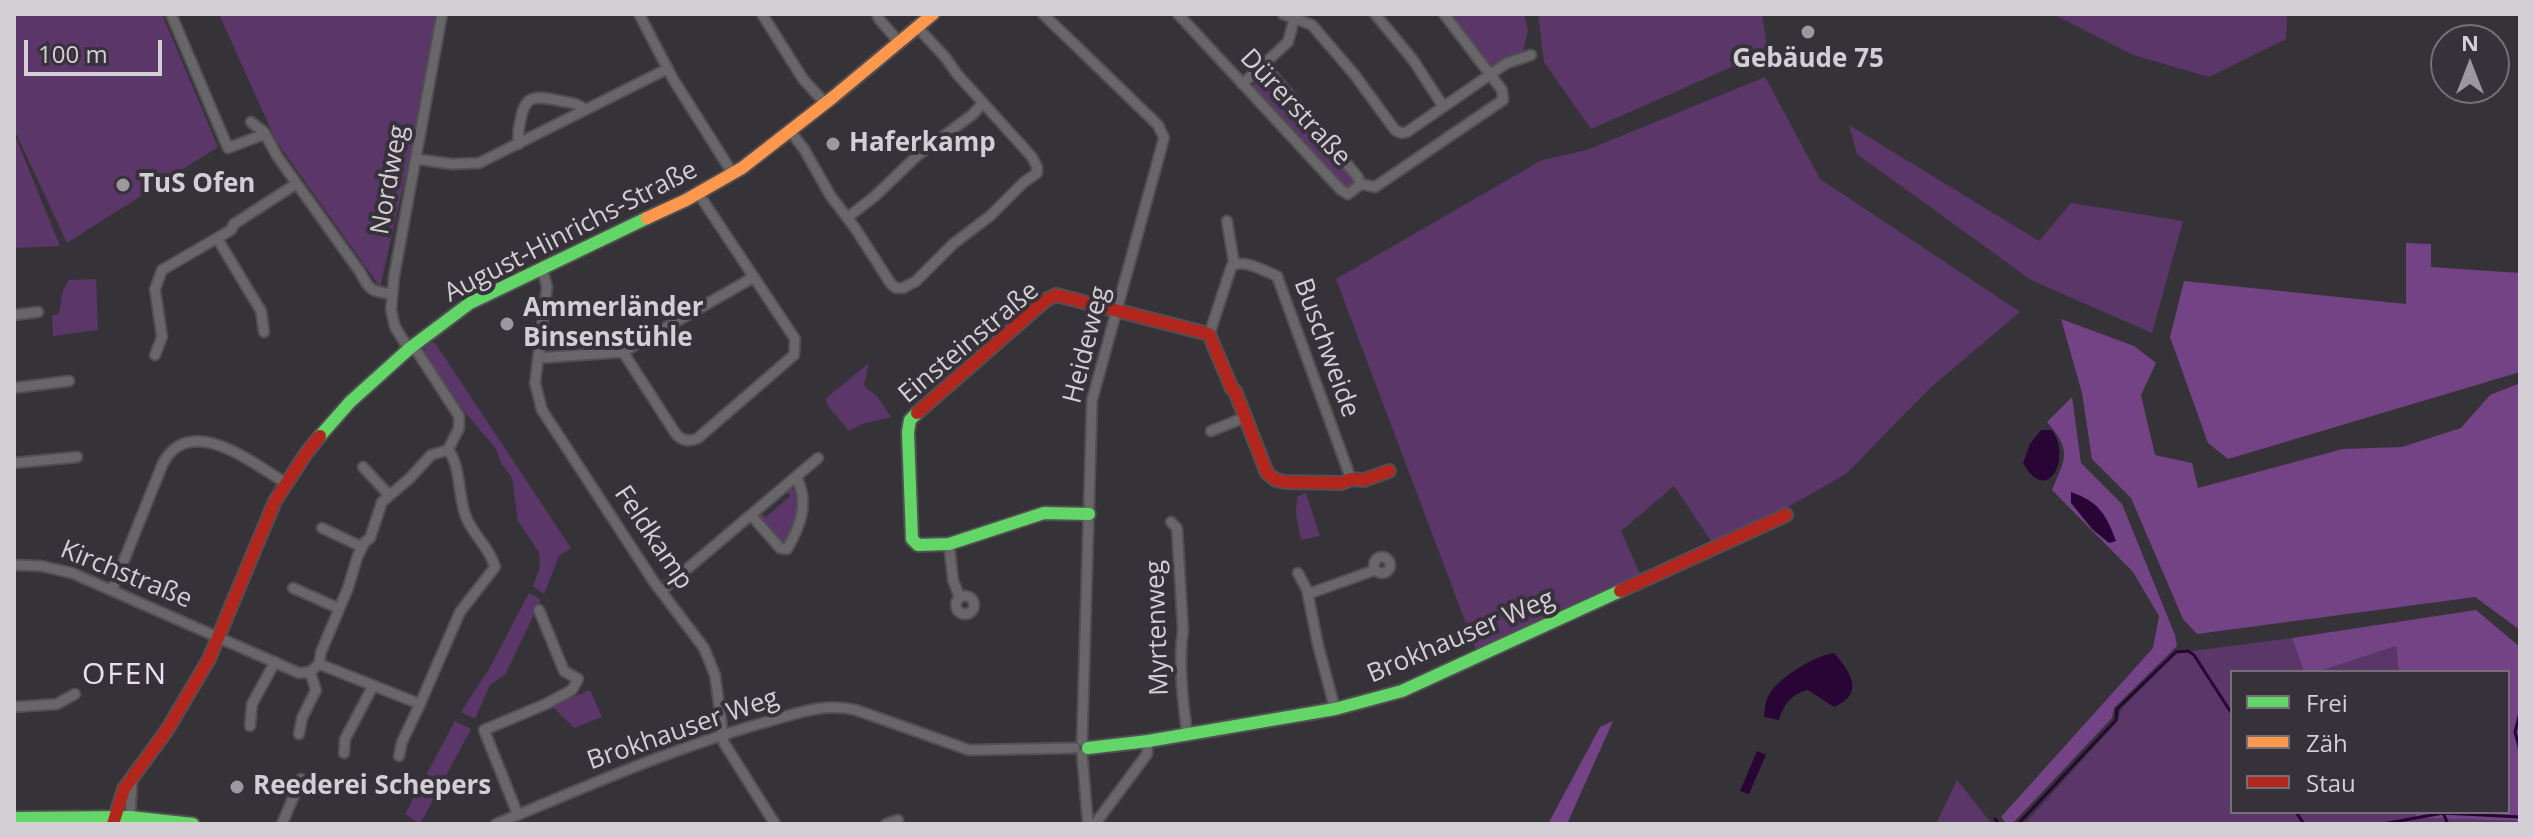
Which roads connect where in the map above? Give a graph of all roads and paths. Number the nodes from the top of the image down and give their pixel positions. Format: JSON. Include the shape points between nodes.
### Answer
{"nodes":[{"id":1,"x":171,"y":14,"type":"edge"},
{"id":2,"x":442,"y":14,"type":"edge"},
{"id":3,"x":639,"y":14,"type":"edge"},
{"id":4,"x":762,"y":14,"type":"edge"},
{"id":5,"x":877,"y":14,"type":"edge"},
{"id":6,"x":933,"y":14,"type":"edge"},
{"id":7,"x":1043,"y":14,"type":"edge"},
{"id":8,"x":1178,"y":14,"type":"edge"},
{"id":9,"x":1283,"y":14,"type":"edge"},
{"id":10,"x":1375,"y":14,"type":"edge"},
{"id":11,"x":1444,"y":14,"type":"edge"},
{"id":12,"x":1295,"y":16,"type":"edge"},
{"id":13,"x":918,"y":28,"type":"junction"},
{"id":14,"x":899,"y":42,"type":"junction"},
{"id":15,"x":1531,"y":55,"type":"dead end"},
{"id":16,"x":1263,"y":64,"type":"junction"},
{"id":17,"x":667,"y":69,"type":"junction"},
{"id":18,"x":1491,"y":74,"type":"junction"},
{"id":19,"x":1242,"y":84,"type":"junction"},
{"id":20,"x":825,"y":103,"type":"junction"},
{"id":21,"x":983,"y":103,"type":"junction"},
{"id":22,"x":1443,"y":106,"type":"junction"},
{"id":23,"x":585,"y":110,"type":"junction"},
{"id":24,"x":251,"y":122,"type":"dead end"},
{"id":25,"x":790,"y":131,"type":"junction"},
{"id":26,"x":265,"y":134,"type":"junction"},
{"id":27,"x":519,"y":144,"type":"junction"},
{"id":28,"x":416,"y":159,"type":"junction"},
{"id":29,"x":733,"y":174,"type":"junction"},
{"id":30,"x":296,"y":184,"type":"junction"},
{"id":31,"x":1361,"y":184,"type":"junction"},
{"id":32,"x":698,"y":193,"type":"junction"},
{"id":33,"x":847,"y":218,"type":"junction"},
{"id":34,"x":1227,"y":221,"type":"dead end"},
{"id":35,"x":217,"y":238,"type":"junction"},
{"id":36,"x":1234,"y":263,"type":"junction"},
{"id":37,"x":542,"y":268,"type":"junction"},
{"id":38,"x":754,"y":277,"type":"junction"},
{"id":39,"x":392,"y":294,"type":"junction"},
{"id":40,"x":1116,"y":311,"type":"junction"},
{"id":41,"x":38,"y":312,"type":"dead end"},
{"id":42,"x":14,"y":315,"type":"edge"},
{"id":43,"x":264,"y":332,"type":"dead end"},
{"id":44,"x":1207,"y":333,"type":"junction"},
{"id":45,"x":410,"y":348,"type":"junction"},
{"id":46,"x":623,"y":352,"type":"junction"},
{"id":47,"x":155,"y":355,"type":"dead end"},
{"id":48,"x":538,"y":358,"type":"junction"},
{"id":49,"x":69,"y":381,"type":"dead end"},
{"id":50,"x":14,"y":388,"type":"edge"},
{"id":51,"x":1246,"y":417,"type":"junction"},
{"id":52,"x":1211,"y":431,"type":"dead end"},
{"id":53,"x":448,"y":450,"type":"junction"},
{"id":54,"x":77,"y":457,"type":"dead end"},
{"id":55,"x":818,"y":458,"type":"dead end"},
{"id":56,"x":14,"y":463,"type":"edge"},
{"id":57,"x":363,"y":467,"type":"dead end"},
{"id":58,"x":1389,"y":471,"type":"dead end"},
{"id":59,"x":796,"y":477,"type":"junction"},
{"id":60,"x":1351,"y":479,"type":"junction"},
{"id":61,"x":286,"y":483,"type":"junction"},
{"id":62,"x":389,"y":495,"type":"junction"},
{"id":63,"x":1089,"y":514,"type":"junction"},
{"id":64,"x":751,"y":515,"type":"junction"},
{"id":65,"x":1786,"y":515,"type":"dead end"},
{"id":66,"x":1171,"y":522,"type":"dead end"},
{"id":67,"x":322,"y":528,"type":"dead end"},
{"id":68,"x":949,"y":544,"type":"junction"},
{"id":69,"x":362,"y":547,"type":"junction"},
{"id":70,"x":14,"y":565,"type":"edge"},
{"id":71,"x":1375,"y":570,"type":"dead end"},
{"id":72,"x":1298,"y":573,"type":"dead end"},
{"id":73,"x":293,"y":588,"type":"dead end"},
{"id":74,"x":112,"y":590,"type":"junction"},
{"id":75,"x":661,"y":591,"type":"junction"},
{"id":76,"x":1308,"y":594,"type":"junction"},
{"id":77,"x":960,"y":598,"type":"dead end"},
{"id":78,"x":338,"y":608,"type":"junction"},
{"id":79,"x":539,"y":610,"type":"dead end"},
{"id":80,"x":219,"y":637,"type":"junction"},
{"id":81,"x":275,"y":662,"type":"junction"},
{"id":82,"x":319,"y":664,"type":"junction"},
{"id":83,"x":310,"y":672,"type":"junction"},
{"id":84,"x":373,"y":686,"type":"junction"},
{"id":85,"x":75,"y":694,"type":"dead end"},
{"id":86,"x":420,"y":704,"type":"junction"},
{"id":87,"x":14,"y":707,"type":"edge"},
{"id":88,"x":1335,"y":709,"type":"junction"},
{"id":89,"x":250,"y":726,"type":"dead end"},
{"id":90,"x":1187,"y":733,"type":"junction"},
{"id":91,"x":299,"y":734,"type":"dead end"},
{"id":92,"x":722,"y":734,"type":"junction"},
{"id":93,"x":1148,"y":741,"type":"junction"},
{"id":94,"x":1082,"y":748,"type":"junction"},
{"id":95,"x":344,"y":753,"type":"dead end"},
{"id":96,"x":399,"y":756,"type":"dead end"},
{"id":97,"x":132,"y":779,"type":"junction"},
{"id":98,"x":301,"y":779,"type":"dead end"},
{"id":99,"x":518,"y":815,"type":"junction"},
{"id":100,"x":130,"y":817,"type":"junction"},
{"id":101,"x":18,"y":820,"type":"edge"},
{"id":102,"x":114,"y":820,"type":"edge"},
{"id":103,"x":898,"y":820,"type":"dead end"},
{"id":104,"x":193,"y":824,"type":"edge"},
{"id":105,"x":282,"y":824,"type":"edge"},
{"id":106,"x":496,"y":824,"type":"edge"},
{"id":107,"x":775,"y":824,"type":"edge"},
{"id":108,"x":886,"y":824,"type":"edge"},
{"id":109,"x":1088,"y":824,"type":"edge"},
{"id":110,"x":1095,"y":824,"type":"edge"}],
"edges":[{"from":1,"to":26,"type":"street","via":[[228,148]]},
{"from":2,"to":28,"type":"street","name":"Nordweg"},
{"from":3,"to":17,"type":"street"},
{"from":4,"to":20,"type":"street","via":[[803,79]]},
{"from":5,"to":14,"type":"street"},
{"from":6,"to":13,"type":"street","name":"August-Hinrichs-Straße"},
{"from":7,"to":40,"type":"street","name":"Heideweg","via":[[1163,132]]},
{"from":8,"to":19,"type":"street","name":"Dürerstraße"},
{"from":9,"to":12,"type":"street"},
{"from":10,"to":22,"type":"street"},
{"from":11,"to":18,"type":"street"},
{"from":12,"to":16,"type":"street","via":[[1290,39]]},
{"from":12,"to":22,"type":"street","via":[[1312,25],[1399,133]]},
{"from":13,"to":14,"type":"street","name":"August-Hinrichs-Straße"},
{"from":13,"to":21,"type":"street"},
{"from":14,"to":20,"type":"street","name":"August-Hinrichs-Straße"},
{"from":15,"to":18,"type":"street"},
{"from":16,"to":19,"type":"street"},
{"from":16,"to":31,"type":"street"},
{"from":17,"to":23,"type":"street"},
{"from":17,"to":29,"type":"street"},
{"from":18,"to":22,"type":"street"},
{"from":18,"to":31,"type":"street","via":[[1502,90],[1500,102],[1375,187]]},
{"from":19,"to":31,"type":"street","name":"Dürerstraße","via":[[1341,190],[1348,194]]},
{"from":20,"to":25,"type":"street","name":"August-Hinrichs-Straße"},
{"from":21,"to":33,"type":"street"},
{"from":21,"to":33,"type":"street","via":[[1032,157],[1037,173],[916,281],[899,288],[891,284]]},
{"from":23,"to":27,"type":"street"},
{"from":23,"to":27,"type":"street","via":[[542,97],[529,100],[522,110]]},
{"from":24,"to":26,"type":"street"},
{"from":25,"to":29,"type":"street","name":"August-Hinrichs-Straße"},
{"from":25,"to":33,"type":"street"},
{"from":26,"to":30,"type":"street"},
{"from":27,"to":28,"type":"street","via":[[469,164]]},
{"from":28,"to":39,"type":"street","name":"Nordweg"},
{"from":29,"to":32,"type":"street","name":"August-Hinrichs-Straße"},
{"from":30,"to":35,"type":"street"},
{"from":30,"to":39,"type":"street","via":[[369,288]]},
{"from":32,"to":37,"type":"street","name":"August-Hinrichs-Straße"},
{"from":32,"to":38,"type":"street"},
{"from":34,"to":36,"type":"street"},
{"from":35,"to":43,"type":"street","via":[[263,314]]},
{"from":35,"to":47,"type":"street","via":[[159,274],[155,289],[162,337]]},
{"from":36,"to":44,"type":"street"},
{"from":36,"to":60,"type":"street","name":"Buschweide","via":[[1277,276]]},
{"from":37,"to":45,"type":"street","name":"August-Hinrichs-Straße","via":[[470,303]]},
{"from":37,"to":48,"type":"street","name":"Feldkamp","via":[[547,285]]},
{"from":38,"to":46,"type":"street"},
{"from":38,"to":46,"type":"street","via":[[795,339],[795,353],[698,438],[676,434]]},
{"from":39,"to":45,"type":"street","name":"Nordweg","via":[[393,324]]},
{"from":40,"to":44,"type":"street"},
{"from":40,"to":63,"type":"street","name":"Heideweg","via":[[1092,400]]},
{"from":40,"to":68,"type":"street","name":"Einsteinstraße","via":[[1050,297],[910,420],[912,539],[920,546]]},
{"from":41,"to":42,"type":"street"},
{"from":44,"to":51,"type":"street"},
{"from":45,"to":53,"type":"street","name":"Nordweg","via":[[459,416]]},
{"from":45,"to":61,"type":"street","name":"August-Hinrichs-Straße","via":[[333,420]]},
{"from":46,"to":48,"type":"street"},
{"from":48,"to":75,"type":"street","name":"Feldkamp","via":[[536,392],[546,419]]},
{"from":49,"to":50,"type":"street"},
{"from":51,"to":52,"type":"street"},
{"from":51,"to":60,"type":"street","via":[[1267,473],[1276,480]]},
{"from":53,"to":62,"type":"street","via":[[431,455]]},
{"from":53,"to":86,"type":"street","via":[[464,513],[495,567],[460,612]]},
{"from":54,"to":56,"type":"street"},
{"from":55,"to":59,"type":"street"},
{"from":57,"to":62,"type":"street"},
{"from":58,"to":60,"type":"street"},
{"from":59,"to":64,"type":"street"},
{"from":59,"to":64,"type":"street","via":[[802,521],[787,549],[780,548]]},
{"from":61,"to":74,"type":"street","via":[[210,441],[174,448],[163,463]]},
{"from":61,"to":80,"type":"street","name":"August-Hinrichs-Straße"},
{"from":62,"to":69,"type":"street"},
{"from":63,"to":68,"type":"street","name":"Einsteinstraße","via":[[1044,513]]},
{"from":63,"to":94,"type":"street","name":"Heideweg"},
{"from":64,"to":75,"type":"street"},
{"from":65,"to":88,"type":"street","name":"Brokhauser Weg","via":[[1402,691]]},
{"from":66,"to":90,"type":"street","name":"Myrtenweg","via":[[1177,528]]},
{"from":67,"to":69,"type":"street"},
{"from":68,"to":77,"type":"street"},
{"from":69,"to":78,"type":"street"},
{"from":70,"to":74,"type":"street","name":"Kirchstraße","via":[[61,570]]},
{"from":71,"to":76,"type":"street"},
{"from":72,"to":76,"type":"street"},
{"from":73,"to":78,"type":"street"},
{"from":74,"to":80,"type":"street","name":"Kirchstraße"},
{"from":75,"to":92,"type":"street","name":"Feldkamp","via":[[709,657]]},
{"from":76,"to":88,"type":"street"},
{"from":78,"to":82,"type":"street"},
{"from":79,"to":99,"type":"street","via":[[564,671],[578,679],[572,690],[484,730]]},
{"from":80,"to":81,"type":"street","name":"Kirchstraße"},
{"from":80,"to":97,"type":"street","name":"August-Hinrichs-Straße","via":[[176,715]]},
{"from":81,"to":83,"type":"street","name":"Kirchstraße"},
{"from":81,"to":89,"type":"street","via":[[252,704]]},
{"from":82,"to":83,"type":"street"},
{"from":82,"to":84,"type":"street"},
{"from":83,"to":91,"type":"street","via":[[316,690]]},
{"from":84,"to":86,"type":"street"},
{"from":84,"to":95,"type":"street","via":[[345,739]]},
{"from":85,"to":87,"type":"street","via":[[57,704]]},
{"from":86,"to":96,"type":"street"},
{"from":88,"to":90,"type":"street","name":"Brokhauser Weg"},
{"from":90,"to":93,"type":"street","name":"Brokhauser Weg"},
{"from":92,"to":94,"type":"street","name":"Brokhauser Weg","via":[[840,707],[969,750]]},
{"from":92,"to":99,"type":"street","name":"Brokhauser Weg"},
{"from":92,"to":107,"type":"street","name":"Feldkamp"},
{"from":93,"to":94,"type":"street","name":"Brokhauser Weg"},
{"from":93,"to":110,"type":"street","via":[[1147,754]]},
{"from":94,"to":109,"type":"street","name":"Heideweg"},
{"from":97,"to":100,"type":"street"},
{"from":97,"to":102,"type":"street","name":"August-Hinrichs-Straße"},
{"from":98,"to":105,"type":"street"},
{"from":99,"to":106,"type":"street","name":"Brokhauser Weg"},
{"from":100,"to":102,"type":"street"},
{"from":100,"to":104,"type":"street"},
{"from":101,"to":102,"type":"street"},
{"from":103,"to":108,"type":"street"}]}
